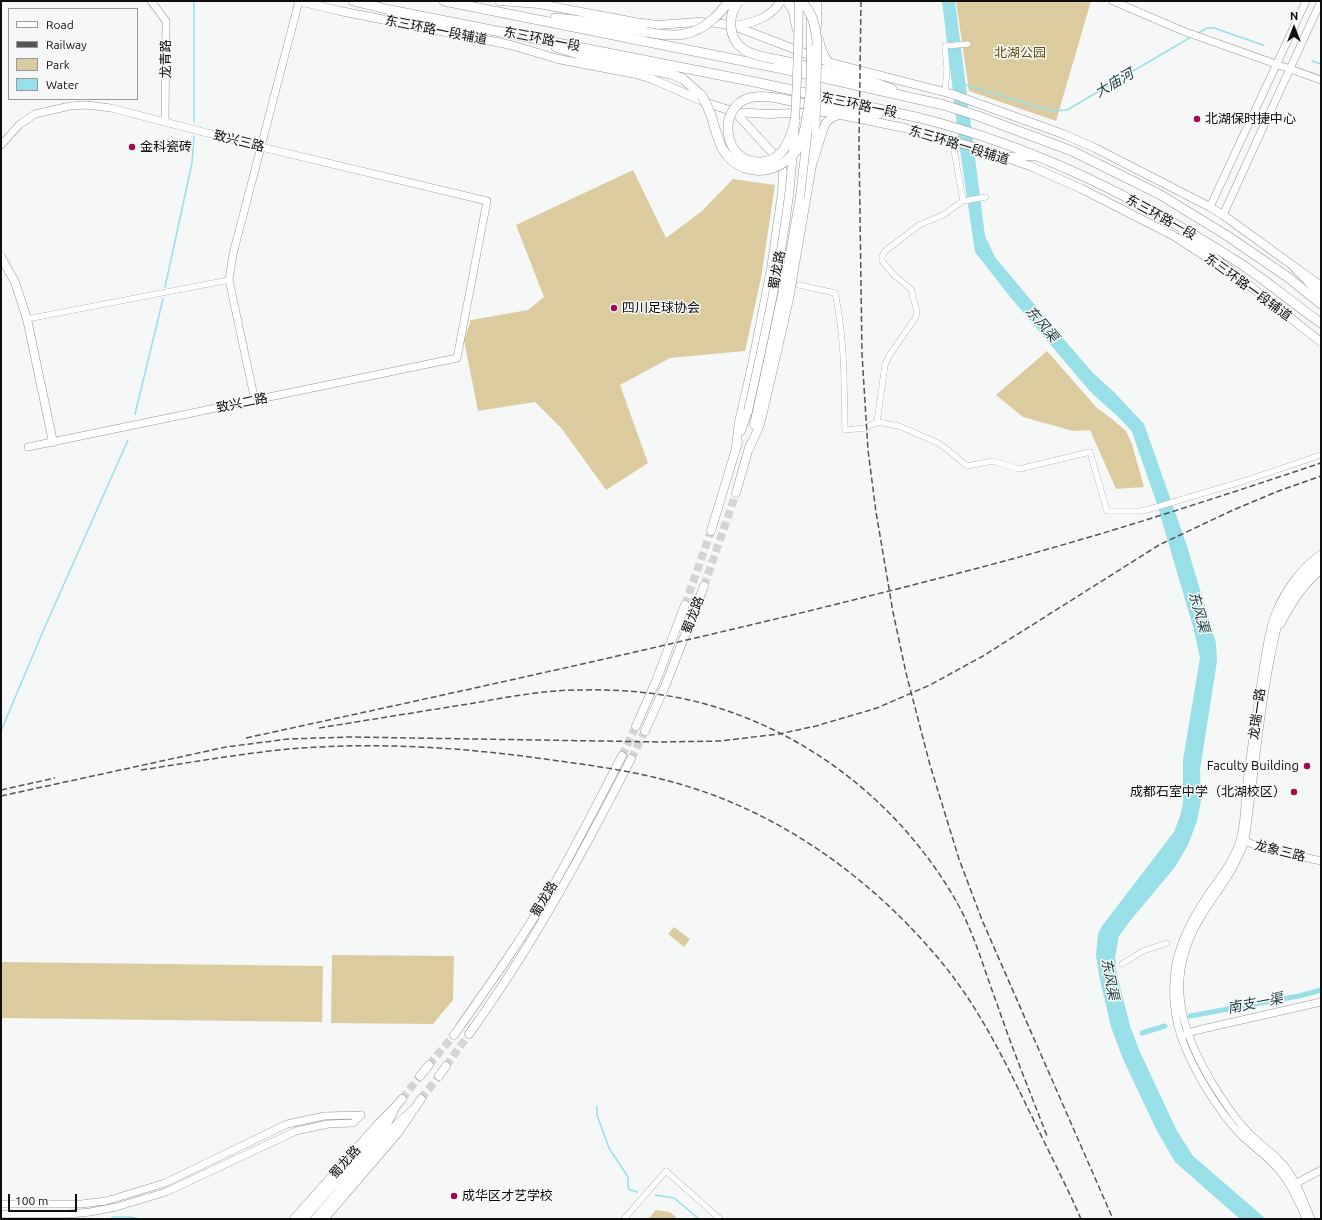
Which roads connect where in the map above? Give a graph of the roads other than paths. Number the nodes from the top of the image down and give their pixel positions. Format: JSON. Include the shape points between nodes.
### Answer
{"nodes":[{"id":1,"x":151,"y":1,"type":"edge"},
{"id":2,"x":299,"y":1,"type":"edge"},
{"id":3,"x":354,"y":1,"type":"edge"},
{"id":4,"x":444,"y":1,"type":"edge"},
{"id":5,"x":500,"y":1,"type":"edge"},
{"id":6,"x":730,"y":1,"type":"edge"},
{"id":7,"x":739,"y":1,"type":"edge"},
{"id":8,"x":781,"y":1,"type":"edge"},
{"id":9,"x":787,"y":1,"type":"edge"},
{"id":10,"x":800,"y":1,"type":"edge"},
{"id":11,"x":811,"y":1,"type":"edge"},
{"id":12,"x":817,"y":1,"type":"edge"},
{"id":13,"x":1113,"y":1,"type":"edge"},
{"id":14,"x":1306,"y":1,"type":"edge"},
{"id":15,"x":1321,"y":1,"type":"edge"},
{"id":16,"x":390,"y":10,"type":"junction"},
{"id":17,"x":507,"y":14,"type":"junction"},
{"id":18,"x":734,"y":26,"type":"junction"},
{"id":19,"x":505,"y":32,"type":"junction"},
{"id":20,"x":472,"y":37,"type":"junction"},
{"id":21,"x":968,"y":44,"type":"dead end"},
{"id":22,"x":798,"y":49,"type":"junction"},
{"id":23,"x":828,"y":62,"type":"junction"},
{"id":24,"x":1276,"y":64,"type":"junction"},
{"id":25,"x":1290,"y":70,"type":"junction"},
{"id":26,"x":1321,"y":80,"type":"edge"},
{"id":27,"x":948,"y":93,"type":"junction"},
{"id":28,"x":810,"y":97,"type":"junction"},
{"id":29,"x":924,"y":101,"type":"junction"},
{"id":30,"x":735,"y":112,"type":"junction"},
{"id":31,"x":839,"y":115,"type":"junction"},
{"id":32,"x":920,"y":118,"type":"junction"},
{"id":33,"x":795,"y":121,"type":"junction"},
{"id":34,"x":165,"y":122,"type":"junction"},
{"id":35,"x":955,"y":142,"type":"junction"},
{"id":36,"x":1,"y":145,"type":"edge"},
{"id":37,"x":261,"y":147,"type":"junction"},
{"id":38,"x":1037,"y":156,"type":"junction"},
{"id":39,"x":1003,"y":157,"type":"junction"},
{"id":40,"x":800,"y":197,"type":"junction"},
{"id":41,"x":986,"y":197,"type":"dead end"},
{"id":42,"x":963,"y":201,"type":"junction"},
{"id":43,"x":1210,"y":207,"type":"junction"},
{"id":44,"x":1223,"y":214,"type":"junction"},
{"id":45,"x":1162,"y":215,"type":"junction"},
{"id":46,"x":1,"y":257,"type":"edge"},
{"id":47,"x":1293,"y":266,"type":"junction"},
{"id":48,"x":229,"y":280,"type":"junction"},
{"id":49,"x":799,"y":285,"type":"dead end"},
{"id":50,"x":1321,"y":286,"type":"edge"},
{"id":51,"x":1251,"y":287,"type":"junction"},
{"id":52,"x":1321,"y":295,"type":"edge"},
{"id":53,"x":1321,"y":304,"type":"edge"},
{"id":54,"x":28,"y":319,"type":"junction"},
{"id":55,"x":1321,"y":324,"type":"edge"},
{"id":56,"x":1321,"y":342,"type":"edge"},
{"id":57,"x":457,"y":358,"type":"joint"},
{"id":58,"x":255,"y":401,"type":"junction"},
{"id":59,"x":877,"y":422,"type":"junction"},
{"id":60,"x":53,"y":442,"type":"junction"},
{"id":61,"x":736,"y":446,"type":"junction"},
{"id":62,"x":28,"y":447,"type":"dead end"},
{"id":63,"x":749,"y":449,"type":"junction"},
{"id":64,"x":1321,"y":455,"type":"edge"},
{"id":65,"x":736,"y":493,"type":"tunnel mouth"},
{"id":66,"x":711,"y":531,"type":"tunnel mouth"},
{"id":67,"x":1321,"y":554,"type":"edge"},
{"id":68,"x":1321,"y":562,"type":"edge"},
{"id":69,"x":1321,"y":570,"type":"edge"},
{"id":70,"x":704,"y":586,"type":"tunnel mouth"},
{"id":71,"x":685,"y":605,"type":"tunnel mouth"},
{"id":72,"x":1272,"y":638,"type":"junction"},
{"id":73,"x":636,"y":726,"type":"tunnel mouth"},
{"id":74,"x":645,"y":731,"type":"tunnel mouth"},
{"id":75,"x":622,"y":756,"type":"tunnel mouth"},
{"id":76,"x":631,"y":759,"type":"tunnel mouth"},
{"id":77,"x":1243,"y":840,"type":"junction"},
{"id":78,"x":1321,"y":861,"type":"edge"},
{"id":79,"x":1167,"y":943,"type":"dead end"},
{"id":80,"x":1122,"y":964,"type":"dead end"},
{"id":81,"x":1321,"y":1002,"type":"edge"},
{"id":82,"x":469,"y":1034,"type":"tunnel mouth"},
{"id":83,"x":1184,"y":1034,"type":"junction"},
{"id":84,"x":454,"y":1035,"type":"tunnel mouth"},
{"id":85,"x":429,"y":1065,"type":"tunnel mouth"},
{"id":86,"x":446,"y":1066,"type":"tunnel mouth"},
{"id":87,"x":420,"y":1076,"type":"tunnel mouth"},
{"id":88,"x":438,"y":1076,"type":"tunnel mouth"},
{"id":89,"x":421,"y":1100,"type":"tunnel mouth"},
{"id":90,"x":415,"y":1108,"type":"junction"},
{"id":91,"x":1321,"y":1170,"type":"edge"},
{"id":92,"x":1293,"y":1185,"type":"junction"},
{"id":93,"x":1,"y":1204,"type":"edge"},
{"id":94,"x":1,"y":1214,"type":"edge"},
{"id":95,"x":294,"y":1219,"type":"edge"},
{"id":96,"x":304,"y":1219,"type":"edge"},
{"id":97,"x":315,"y":1219,"type":"edge"},
{"id":98,"x":324,"y":1219,"type":"edge"},
{"id":99,"x":624,"y":1219,"type":"edge"},
{"id":100,"x":720,"y":1219,"type":"edge"},
{"id":101,"x":1306,"y":1219,"type":"edge"},
{"id":102,"x":1311,"y":1219,"type":"edge"}],
"edges":[{"from":1,"to":34,"type":"street","name":"龙青路","via":[[166,21]]},
{"from":2,"to":20,"type":"main road","name":"东三环路一段辅道"},
{"from":2,"to":37,"type":"street"},
{"from":3,"to":16,"type":"highway","name":"东三环路一段"},
{"from":4,"to":17,"type":"highway","name":"东三环路一段"},
{"from":5,"to":18,"type":"main road","via":[[539,4],[642,23],[698,22]]},
{"from":6,"to":17,"type":"highway","bridge":true,"via":[[705,26],[673,36],[593,22]]},
{"from":7,"to":29,"type":"highway","bridge":true,"via":[[733,10],[731,29],[737,43],[744,50],[862,78]]},
{"from":8,"to":18,"type":"main road","via":[[760,19]]},
{"from":9,"to":22,"type":"highway","bridge":true,"via":[[796,22]]},
{"from":10,"to":22,"type":"main road","name":"蜀龙路","bridge":true},
{"from":10,"to":40,"type":"highway","bridge":true,"via":[[809,9],[813,18],[817,41],[815,129],[812,152]]},
{"from":11,"to":28,"type":"main road","name":"蜀龙路","bridge":true},
{"from":12,"to":23,"type":"main road","via":[[819,40]]},
{"from":13,"to":24,"type":"street","via":[[1183,31]]},
{"from":14,"to":24,"type":"street"},
{"from":15,"to":25,"type":"street"},
{"from":16,"to":19,"type":"highway","name":"东三环路一段"},
{"from":16,"to":20,"type":"highway"},
{"from":17,"to":29,"type":"highway","name":"东三环路一段"},
{"from":18,"to":23,"type":"main road"},
{"from":19,"to":28,"type":"highway","bridge":true,"via":[[587,57],[671,74],[683,79],[702,96],[722,149],[741,166],[752,170],[764,171],[777,167],[798,150]]},
{"from":19,"to":32,"type":"highway","name":"东三环路一段"},
{"from":20,"to":30,"type":"main road","name":"东三环路一段辅道","via":[[512,45],[558,59],[636,74]]},
{"from":21,"to":27,"type":"street","via":[[945,46]]},
{"from":22,"to":33,"type":"main road","name":"蜀龙路","bridge":true},
{"from":23,"to":27,"type":"main road"},
{"from":24,"to":25,"type":"street"},
{"from":24,"to":43,"type":"street"},
{"from":25,"to":26,"type":"street"},
{"from":25,"to":44,"type":"street"},
{"from":27,"to":43,"type":"main road","via":[[1063,134]]},
{"from":28,"to":40,"type":"main road","name":"蜀龙路","bridge":true},
{"from":29,"to":53,"type":"highway","name":"东三环路一段","via":[[978,116],[1072,151],[1159,194],[1226,235],[1289,278]]},
{"from":30,"to":31,"type":"main road","name":"东三环路一段辅道","via":[[826,112]]},
{"from":30,"to":61,"type":"main road","via":[[779,160],[783,172],[772,262]]},
{"from":31,"to":35,"type":"main road","name":"东三环路一段辅道","via":[[905,128]]},
{"from":31,"to":63,"type":"main road","via":[[824,124],[812,165],[789,299],[759,427]]},
{"from":32,"to":33,"type":"highway","bridge":true,"via":[[834,110],[782,99],[748,98],[734,108],[729,119],[728,130],[733,149],[746,160],[757,162],[776,157],[790,141]]},
{"from":32,"to":38,"type":"highway","name":"东三环路一段","via":[[947,124]]},
{"from":33,"to":61,"type":"main road","name":"蜀龙路","bridge":true,"via":[[783,236],[765,337],[748,411]]},
{"from":34,"to":36,"type":"street","name":"致兴三路","via":[[111,108],[87,104],[70,106],[35,114]]},
{"from":34,"to":37,"type":"street","name":"致兴三路"},
{"from":35,"to":39,"type":"main road","name":"东三环路一段辅道"},
{"from":35,"to":42,"type":"street","via":[[954,156]]},
{"from":37,"to":48,"type":"street","via":[[233,254]]},
{"from":37,"to":57,"type":"street","name":"致兴三路","via":[[487,201]]},
{"from":38,"to":39,"type":"main road"},
{"from":38,"to":45,"type":"highway","name":"东三环路一段","via":[[1085,176]]},
{"from":39,"to":51,"type":"main road","name":"东三环路一段辅道","via":[[1082,189],[1168,233]]},
{"from":40,"to":63,"type":"main road","name":"蜀龙路"},
{"from":41,"to":42,"type":"street"},
{"from":42,"to":59,"type":"street","via":[[942,215],[919,225],[888,248],[882,257],[885,266],[912,290],[917,311],[916,317],[885,365]]},
{"from":43,"to":44,"type":"main road"},
{"from":44,"to":47,"type":"main road"},
{"from":45,"to":51,"type":"main road"},
{"from":45,"to":55,"type":"highway","name":"东三环路一段","via":[[1242,265]]},
{"from":46,"to":54,"type":"main road","via":[[15,282]]},
{"from":47,"to":50,"type":"main road"},
{"from":47,"to":52,"type":"main road"},
{"from":48,"to":54,"type":"street"},
{"from":48,"to":58,"type":"street"},
{"from":49,"to":59,"type":"street","via":[[835,293],[842,338],[845,430],[865,428]]},
{"from":51,"to":56,"type":"main road","name":"东三环路一段辅道"},
{"from":54,"to":60,"type":"main road"},
{"from":57,"to":58,"type":"street","name":"致兴二路"},
{"from":58,"to":60,"type":"street","name":"致兴二路"},
{"from":59,"to":64,"type":"street","via":[[899,426],[927,438],[947,449],[967,466],[993,461],[1019,469],[1090,452],[1107,511],[1150,509]]},
{"from":60,"to":62,"type":"street","name":"致兴二路"},
{"from":61,"to":66,"type":"main road","name":"蜀龙路"},
{"from":63,"to":65,"type":"main road","name":"蜀龙路"},
{"from":67,"to":72,"type":"street","via":[[1303,570],[1284,596],[1275,613]]},
{"from":68,"to":72,"type":"street","via":[[1288,599]]},
{"from":69,"to":72,"type":"street","via":[[1295,599]]},
{"from":70,"to":74,"type":"main road","name":"蜀龙路"},
{"from":71,"to":73,"type":"main road","name":"蜀龙路"},
{"from":72,"to":77,"type":"street","name":"龙瑞一路","via":[[1260,686]]},
{"from":75,"to":84,"type":"main road","name":"蜀龙路","via":[[551,889],[520,940]]},
{"from":76,"to":82,"type":"main road","name":"蜀龙路","via":[[559,894],[506,981]]},
{"from":77,"to":78,"type":"street","name":"龙象三路","via":[[1260,847]]},
{"from":77,"to":83,"type":"street","name":"龙瑞一路","via":[[1238,858],[1204,910],[1186,948],[1180,982]]},
{"from":79,"to":80,"type":"street","via":[[1143,951]]},
{"from":81,"to":83,"type":"street"},
{"from":83,"to":92,"type":"street","name":"龙瑞一路","via":[[1196,1068],[1225,1115],[1243,1137]]},
{"from":85,"to":87,"type":"main road"},
{"from":86,"to":88,"type":"main road"},
{"from":89,"to":90,"type":"main road","name":"蜀龙路"},
{"from":90,"to":97,"type":"main road","name":"蜀龙路","via":[[397,1124]]},
{"from":90,"to":98,"type":"main road","name":"蜀龙路","via":[[397,1134]]},
{"from":91,"to":92,"type":"street"},
{"from":92,"to":101,"type":"street"},
{"from":92,"to":102,"type":"street"},
{"from":93,"to":94,"type":"street","via":[[81,1204],[106,1201],[165,1183],[287,1124],[324,1116],[361,1115],[353,1123],[328,1124],[296,1131],[166,1192],[116,1207],[70,1214]]},
{"from":95,"to":96,"type":"main road","name":"蜀龙路","via":[[399,1103],[387,1124]]},
{"from":99,"to":100,"type":"street","via":[[666,1171]]}]}
